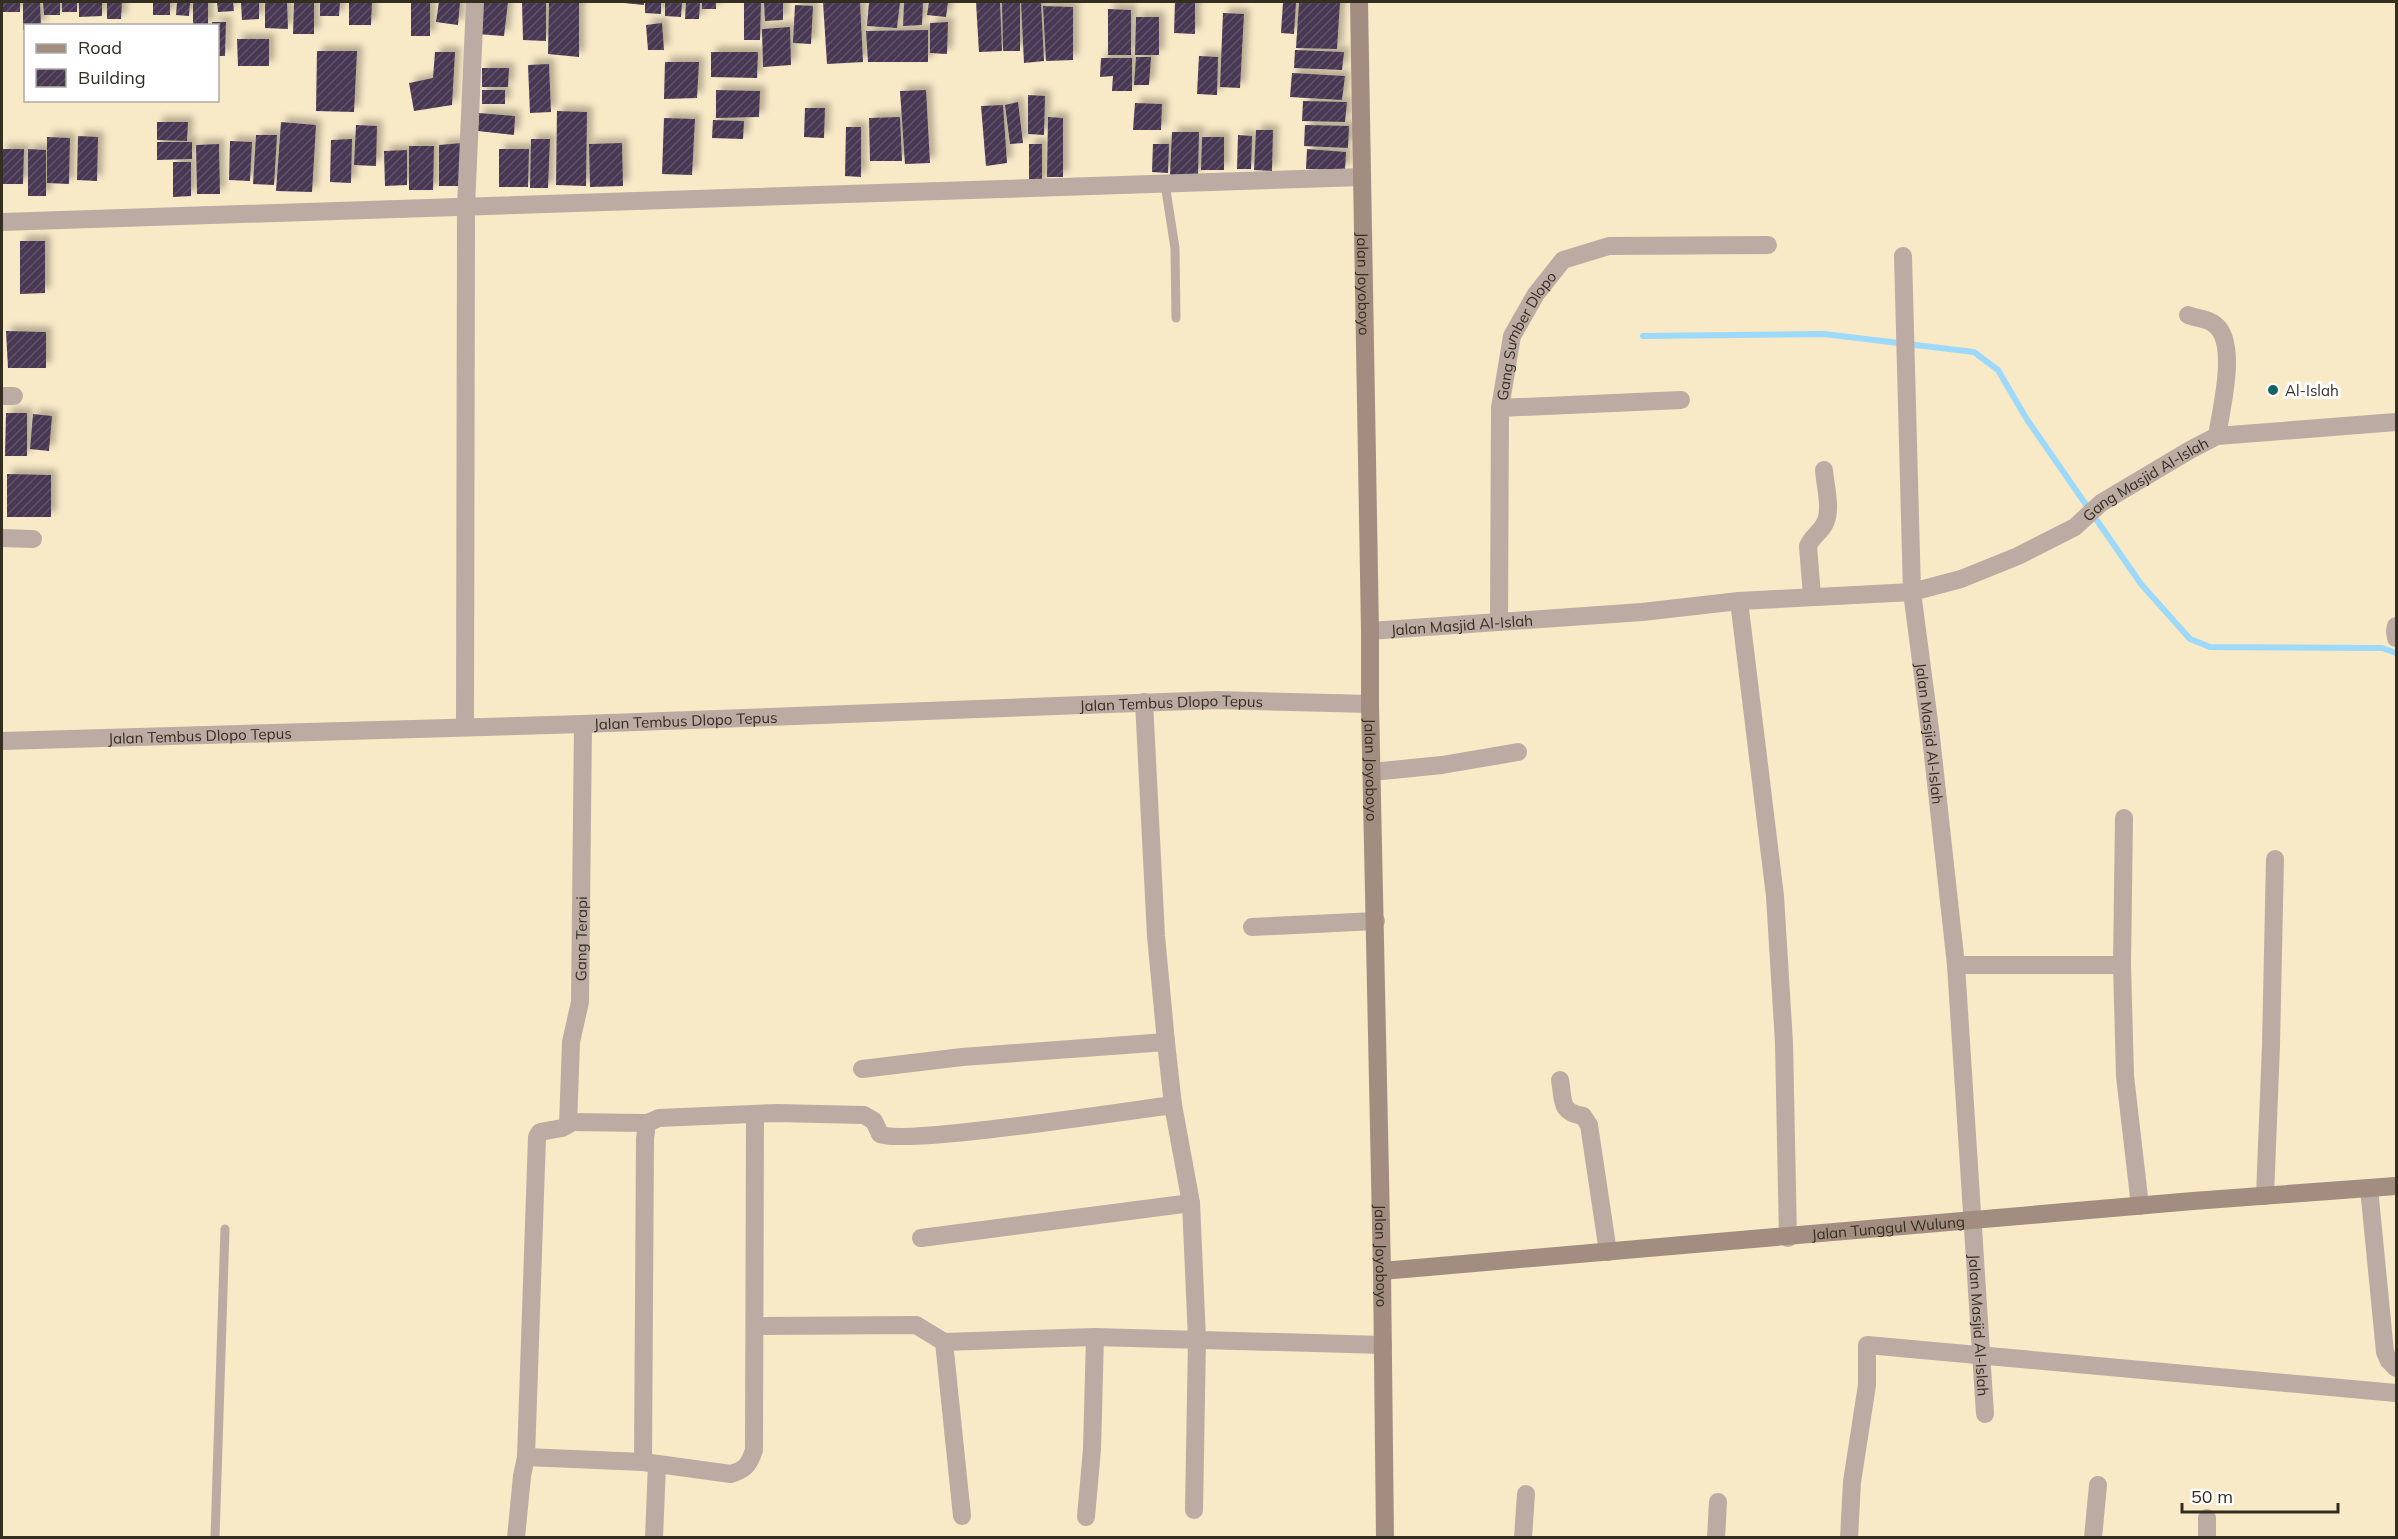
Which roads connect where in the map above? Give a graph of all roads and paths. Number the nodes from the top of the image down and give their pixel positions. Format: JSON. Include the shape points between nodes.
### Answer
{"nodes":[{"id":1,"x":475,"y":2,"type":"edge"},
{"id":2,"x":1359,"y":2,"type":"edge"},
{"id":3,"x":1362,"y":177,"type":"junction"},
{"id":4,"x":1165,"y":184,"type":"junction"},
{"id":5,"x":466,"y":207,"type":"junction"},
{"id":6,"x":2,"y":222,"type":"edge"},
{"id":7,"x":1768,"y":245,"type":"dead end"},
{"id":8,"x":1903,"y":256,"type":"dead end"},
{"id":9,"x":2188,"y":315,"type":"dead end"},
{"id":10,"x":1176,"y":318,"type":"dead end"},
{"id":11,"x":1681,"y":400,"type":"dead end"},
{"id":12,"x":1500,"y":408,"type":"junction"},
{"id":13,"x":2397,"y":422,"type":"edge"},
{"id":14,"x":2217,"y":436,"type":"junction"},
{"id":15,"x":1824,"y":470,"type":"dead end"},
{"id":16,"x":2,"y":538,"type":"edge"},
{"id":17,"x":33,"y":538,"type":"dead end"},
{"id":18,"x":1912,"y":592,"type":"junction"},
{"id":19,"x":1812,"y":596,"type":"junction"},
{"id":20,"x":1739,"y":601,"type":"junction"},
{"id":21,"x":1499,"y":622,"type":"junction"},
{"id":22,"x":2397,"y":626,"type":"edge"},
{"id":23,"x":1370,"y":631,"type":"junction"},
{"id":24,"x":2397,"y":639,"type":"edge"},
{"id":25,"x":1144,"y":702,"type":"junction"},
{"id":26,"x":1370,"y":704,"type":"junction"},
{"id":27,"x":583,"y":724,"type":"junction"},
{"id":28,"x":465,"y":726,"type":"junction"},
{"id":29,"x":2,"y":741,"type":"edge"},
{"id":30,"x":1518,"y":752,"type":"dead end"},
{"id":31,"x":1372,"y":772,"type":"junction"},
{"id":32,"x":2124,"y":818,"type":"dead end"},
{"id":33,"x":2275,"y":859,"type":"dead end"},
{"id":34,"x":1376,"y":921,"type":"junction"},
{"id":35,"x":1252,"y":927,"type":"dead end"},
{"id":36,"x":1956,"y":965,"type":"junction"},
{"id":37,"x":2122,"y":965,"type":"junction"},
{"id":38,"x":1166,"y":1042,"type":"junction"},
{"id":39,"x":862,"y":1069,"type":"dead end"},
{"id":40,"x":1560,"y":1080,"type":"dead end"},
{"id":41,"x":1173,"y":1105,"type":"junction"},
{"id":42,"x":756,"y":1114,"type":"junction"},
{"id":43,"x":569,"y":1122,"type":"junction"},
{"id":44,"x":647,"y":1123,"type":"junction"},
{"id":45,"x":2397,"y":1186,"type":"edge"},
{"id":46,"x":2369,"y":1188,"type":"junction"},
{"id":47,"x":2265,"y":1196,"type":"junction"},
{"id":48,"x":1191,"y":1203,"type":"junction"},
{"id":49,"x":2140,"y":1206,"type":"junction"},
{"id":50,"x":1973,"y":1222,"type":"junction"},
{"id":51,"x":225,"y":1229,"type":"dead end"},
{"id":52,"x":921,"y":1238,"type":"dead end"},
{"id":53,"x":1788,"y":1238,"type":"junction"},
{"id":54,"x":1608,"y":1252,"type":"junction"},
{"id":55,"x":1382,"y":1271,"type":"junction"},
{"id":56,"x":755,"y":1326,"type":"junction"},
{"id":57,"x":1095,"y":1337,"type":"junction"},
{"id":58,"x":1197,"y":1339,"type":"junction"},
{"id":59,"x":944,"y":1342,"type":"junction"},
{"id":60,"x":1383,"y":1345,"type":"junction"},
{"id":61,"x":1982,"y":1355,"type":"junction"},
{"id":62,"x":2397,"y":1368,"type":"edge"},
{"id":63,"x":2397,"y":1393,"type":"edge"},
{"id":64,"x":1986,"y":1414,"type":"dead end"},
{"id":65,"x":526,"y":1456,"type":"junction"},
{"id":66,"x":650,"y":1463,"type":"junction"},
{"id":67,"x":2098,"y":1485,"type":"dead end"},
{"id":68,"x":1526,"y":1494,"type":"dead end"},
{"id":69,"x":1718,"y":1502,"type":"dead end"},
{"id":70,"x":1194,"y":1510,"type":"dead end"},
{"id":71,"x":962,"y":1516,"type":"dead end"},
{"id":72,"x":1086,"y":1517,"type":"dead end"},
{"id":73,"x":2207,"y":1518,"type":"dead end"},
{"id":74,"x":215,"y":1538,"type":"edge"},
{"id":75,"x":516,"y":1538,"type":"edge"},
{"id":76,"x":654,"y":1538,"type":"edge"},
{"id":77,"x":1385,"y":1538,"type":"edge"},
{"id":78,"x":1523,"y":1538,"type":"edge"},
{"id":79,"x":1716,"y":1538,"type":"edge"},
{"id":80,"x":1849,"y":1538,"type":"edge"},
{"id":81,"x":2093,"y":1538,"type":"edge"},
{"id":82,"x":2207,"y":1538,"type":"edge"}],
"edges":[{"from":1,"to":5,"type":"street"},
{"from":2,"to":3,"type":"main road","name":"Jalan Joyoboyo"},
{"from":3,"to":4,"type":"street"},
{"from":3,"to":23,"type":"main road","name":"Jalan Joyoboyo"},
{"from":4,"to":5,"type":"street"},
{"from":4,"to":10,"type":"lane","via":[[1175,248]]},
{"from":5,"to":6,"type":"street"},
{"from":5,"to":28,"type":"street"},
{"from":7,"to":12,"type":"street","name":"Gang Sumber Dlopo","via":[[1608,246],[1563,260],[1536,294],[1512,336]]},
{"from":8,"to":18,"type":"street"},
{"from":9,"to":14,"type":"street","via":[[2214,323],[2225,338],[2228,358]]},
{"from":11,"to":12,"type":"street"},
{"from":12,"to":21,"type":"street","name":"Gang Sumber Dlopo"},
{"from":13,"to":14,"type":"street","name":"Gang Masjid Al-Islah"},
{"from":14,"to":18,"type":"street","name":"Gang Masjid Al-Islah","via":[[2101,503],[2075,526],[2019,556],[1971,576]]},
{"from":15,"to":19,"type":"street","via":[[1828,517],[1808,546]]},
{"from":16,"to":17,"type":"street"},
{"from":18,"to":19,"type":"street","name":"Jalan Masjid Al-Islah"},
{"from":18,"to":36,"type":"street","name":"Jalan Masjid Al-Islah"},
{"from":19,"to":20,"type":"street","name":"Jalan Masjid Al-Islah"},
{"from":20,"to":21,"type":"street","name":"Jalan Masjid Al-Islah"},
{"from":20,"to":53,"type":"street","via":[[1774,896],[1784,1043]]},
{"from":21,"to":23,"type":"street","name":"Jalan Masjid Al-Islah"},
{"from":22,"to":24,"type":"street"},
{"from":23,"to":26,"type":"main road","name":"Jalan Joyoboyo"},
{"from":25,"to":26,"type":"street","name":"Jalan Tembus Dlopo Tepus"},
{"from":25,"to":27,"type":"street","name":"Jalan Tembus Dlopo Tepus"},
{"from":25,"to":38,"type":"street","via":[[1156,936]]},
{"from":26,"to":31,"type":"main road","name":"Jalan Joyoboyo"},
{"from":27,"to":28,"type":"street","name":"Jalan Tembus Dlopo Tepus"},
{"from":27,"to":43,"type":"street","name":"Gang Terapi","via":[[580,995],[571,1042]]},
{"from":28,"to":29,"type":"street","name":"Jalan Tembus Dlopo Tepus"},
{"from":30,"to":31,"type":"street"},
{"from":31,"to":34,"type":"main road","name":"Jalan Joyoboyo"},
{"from":32,"to":37,"type":"street"},
{"from":33,"to":47,"type":"street"},
{"from":34,"to":35,"type":"street"},
{"from":34,"to":55,"type":"main road","name":"Jalan Joyoboyo"},
{"from":36,"to":37,"type":"street"},
{"from":36,"to":50,"type":"street","name":"Jalan Masjid Al-Islah"},
{"from":37,"to":49,"type":"street","via":[[2125,1076]]},
{"from":38,"to":39,"type":"street","via":[[962,1057]]},
{"from":38,"to":41,"type":"street"},
{"from":40,"to":54,"type":"street","via":[[1566,1109],[1570,1114],[1583,1116],[1589,1125]]},
{"from":41,"to":42,"type":"street","via":[[938,1135],[890,1137],[880,1134],[874,1121],[864,1115]]},
{"from":41,"to":48,"type":"street"},
{"from":42,"to":44,"type":"street","via":[[659,1118]]},
{"from":42,"to":56,"type":"street"},
{"from":43,"to":44,"type":"street"},
{"from":43,"to":65,"type":"street","via":[[562,1128],[540,1132],[537,1137]]},
{"from":44,"to":66,"type":"street"},
{"from":45,"to":46,"type":"main road","name":"Jalan Tunggul Wulung"},
{"from":46,"to":47,"type":"main road","name":"Jalan Tunggul Wulung"},
{"from":46,"to":62,"type":"street","via":[[2385,1352]]},
{"from":47,"to":49,"type":"main road","name":"Jalan Tunggul Wulung"},
{"from":48,"to":52,"type":"street"},
{"from":48,"to":58,"type":"street"},
{"from":49,"to":50,"type":"main road","name":"Jalan Tunggul Wulung"},
{"from":50,"to":53,"type":"main road","name":"Jalan Tunggul Wulung"},
{"from":50,"to":61,"type":"street","name":"Jalan Masjid Al-Islah"},
{"from":51,"to":74,"type":"lane"},
{"from":53,"to":54,"type":"main road","name":"Jalan Tunggul Wulung"},
{"from":54,"to":55,"type":"main road","name":"Jalan Tunggul Wulung"},
{"from":55,"to":60,"type":"main road","name":"Jalan Joyoboyo"},
{"from":56,"to":59,"type":"street","via":[[916,1325]]},
{"from":56,"to":66,"type":"street","via":[[754,1450],[750,1463],[731,1474]]},
{"from":57,"to":58,"type":"street"},
{"from":57,"to":59,"type":"street"},
{"from":57,"to":72,"type":"street"},
{"from":58,"to":60,"type":"street"},
{"from":58,"to":70,"type":"street"},
{"from":59,"to":71,"type":"street"},
{"from":60,"to":77,"type":"main road","name":"Jalan Joyoboyo"},
{"from":61,"to":63,"type":"street"},
{"from":61,"to":64,"type":"street","name":"Jalan Masjid Al-Islah"},
{"from":61,"to":80,"type":"street","via":[[1866,1345],[1867,1385],[1852,1482]]},
{"from":65,"to":66,"type":"street"},
{"from":65,"to":75,"type":"street"},
{"from":66,"to":76,"type":"street"},
{"from":67,"to":81,"type":"street"},
{"from":68,"to":78,"type":"street"},
{"from":69,"to":79,"type":"street"},
{"from":73,"to":82,"type":"street"}]}
